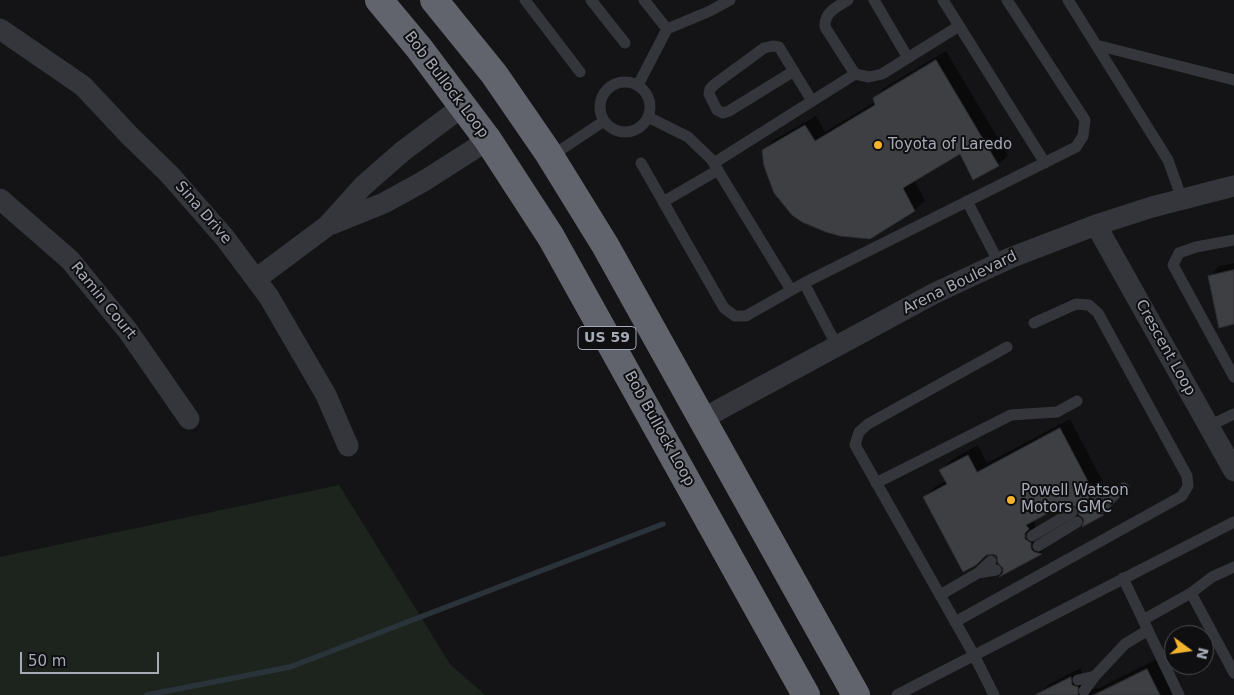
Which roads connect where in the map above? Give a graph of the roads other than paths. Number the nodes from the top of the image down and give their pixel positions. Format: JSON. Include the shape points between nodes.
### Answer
{"nodes":[{"id":1,"x":379,"y":0,"type":"edge"},
{"id":2,"x":434,"y":0,"type":"edge"},
{"id":3,"x":525,"y":0,"type":"edge"},
{"id":4,"x":591,"y":0,"type":"edge"},
{"id":5,"x":644,"y":0,"type":"edge"},
{"id":6,"x":730,"y":0,"type":"edge"},
{"id":7,"x":848,"y":0,"type":"edge"},
{"id":8,"x":874,"y":0,"type":"edge"},
{"id":9,"x":943,"y":0,"type":"edge"},
{"id":10,"x":1007,"y":0,"type":"edge"},
{"id":11,"x":1068,"y":0,"type":"edge"},
{"id":12,"x":959,"y":26,"type":"junction"},
{"id":13,"x":0,"y":29,"type":"edge"},
{"id":14,"x":667,"y":29,"type":"junction"},
{"id":15,"x":625,"y":43,"type":"dead end"},
{"id":16,"x":1096,"y":45,"type":"junction"},
{"id":17,"x":908,"y":58,"type":"junction"},
{"id":18,"x":794,"y":71,"type":"junction"},
{"id":19,"x":580,"y":72,"type":"dead end"},
{"id":20,"x":855,"y":74,"type":"junction"},
{"id":21,"x":1234,"y":80,"type":"edge"},
{"id":22,"x":638,"y":85,"type":"junction"},
{"id":23,"x":812,"y":101,"type":"junction"},
{"id":24,"x":463,"y":106,"type":"junction"},
{"id":25,"x":648,"y":117,"type":"junction"},
{"id":26,"x":604,"y":121,"type":"junction"},
{"id":27,"x":488,"y":140,"type":"junction"},
{"id":28,"x":550,"y":157,"type":"junction"},
{"id":29,"x":640,"y":163,"type":"dead end"},
{"id":30,"x":1045,"y":163,"type":"junction"},
{"id":31,"x":716,"y":166,"type":"junction"},
{"id":32,"x":1234,"y":186,"type":"edge"},
{"id":33,"x":0,"y":199,"type":"edge"},
{"id":34,"x":1182,"y":199,"type":"junction"},
{"id":35,"x":967,"y":201,"type":"junction"},
{"id":36,"x":663,"y":202,"type":"junction"},
{"id":37,"x":1096,"y":225,"type":"junction"},
{"id":38,"x":327,"y":226,"type":"junction"},
{"id":39,"x":1234,"y":240,"type":"edge"},
{"id":40,"x":999,"y":263,"type":"junction"},
{"id":41,"x":256,"y":279,"type":"junction"},
{"id":42,"x":804,"y":283,"type":"junction"},
{"id":43,"x":791,"y":290,"type":"junction"},
{"id":44,"x":1034,"y":323,"type":"dead end"},
{"id":45,"x":837,"y":346,"type":"junction"},
{"id":46,"x":1007,"y":347,"type":"dead end"},
{"id":47,"x":1234,"y":377,"type":"edge"},
{"id":48,"x":1077,"y":401,"type":"dead end"},
{"id":49,"x":1234,"y":414,"type":"edge"},
{"id":50,"x":702,"y":418,"type":"junction"},
{"id":51,"x":189,"y":419,"type":"dead end"},
{"id":52,"x":1209,"y":426,"type":"junction"},
{"id":53,"x":348,"y":446,"type":"dead end"},
{"id":54,"x":1234,"y":471,"type":"edge"},
{"id":55,"x":876,"y":483,"type":"junction"},
{"id":56,"x":1120,"y":491,"type":"dead end"},
{"id":57,"x":1099,"y":503,"type":"dead end"},
{"id":58,"x":1074,"y":517,"type":"dead end"},
{"id":59,"x":1234,"y":522,"type":"edge"},
{"id":60,"x":1035,"y":541,"type":"dead end"},
{"id":61,"x":993,"y":565,"type":"dead end"},
{"id":62,"x":1234,"y":567,"type":"edge"},
{"id":63,"x":1123,"y":578,"type":"junction"},
{"id":64,"x":1191,"y":593,"type":"junction"},
{"id":65,"x":940,"y":595,"type":"junction"},
{"id":66,"x":955,"y":622,"type":"junction"},
{"id":67,"x":1145,"y":625,"type":"junction"},
{"id":68,"x":974,"y":655,"type":"junction"},
{"id":69,"x":1234,"y":673,"type":"edge"},
{"id":70,"x":1097,"y":675,"type":"junction"},
{"id":71,"x":1078,"y":680,"type":"dead end"},
{"id":72,"x":1084,"y":691,"type":"dead end"},
{"id":73,"x":806,"y":695,"type":"edge"},
{"id":74,"x":856,"y":695,"type":"edge"},
{"id":75,"x":896,"y":695,"type":"edge"},
{"id":76,"x":994,"y":695,"type":"edge"},
{"id":77,"x":1179,"y":695,"type":"edge"}],
"edges":[{"from":1,"to":24,"type":"highway","name":"Bob Bullock Loop","number":"US 59"},
{"from":2,"to":28,"type":"highway","number":"US 59","via":[[494,74]]},
{"from":3,"to":19,"type":"lane"},
{"from":4,"to":15,"type":"lane"},
{"from":5,"to":14,"type":"lane"},
{"from":6,"to":14,"type":"lane"},
{"from":7,"to":20,"type":"lane","via":[[828,13],[824,21]]},
{"from":8,"to":17,"type":"lane"},
{"from":9,"to":12,"type":"lane"},
{"from":10,"to":30,"type":"lane","via":[[1085,120],[1084,136],[1076,147]]},
{"from":11,"to":16,"type":"lane"},
{"from":12,"to":17,"type":"lane"},
{"from":12,"to":30,"type":"lane"},
{"from":13,"to":41,"type":"street","name":"Sina Drive","via":[[83,86],[170,175]]},
{"from":14,"to":22,"type":"lane"},
{"from":16,"to":21,"type":"lane"},
{"from":16,"to":34,"type":"lane","via":[[1168,160]]},
{"from":17,"to":20,"type":"lane","via":[[882,74],[869,77]]},
{"from":18,"to":18,"type":"lane","via":[[779,47],[764,48],[715,84],[709,94],[717,110],[723,113]]},
{"from":18,"to":23,"type":"lane"},
{"from":20,"to":23,"type":"lane"},
{"from":22,"to":25,"type":"lane","via":[[648,96]]},
{"from":22,"to":26,"type":"lane","via":[[619,82],[605,91],[599,106]]},
{"from":23,"to":31,"type":"lane"},
{"from":24,"to":27,"type":"highway","name":"Bob Bullock Loop","number":"US 59"},
{"from":24,"to":38,"type":"street","via":[[363,186]]},
{"from":25,"to":26,"type":"lane","via":[[640,128],[624,132],[616,131]]},
{"from":25,"to":31,"type":"lane","via":[[688,137]]},
{"from":26,"to":28,"type":"lane"},
{"from":27,"to":38,"type":"street","via":[[384,203]]},
{"from":27,"to":73,"type":"highway","name":"Bob Bullock Loop","number":"US 59","via":[[551,237]]},
{"from":28,"to":50,"type":"highway","number":"US 59","via":[[605,245]]},
{"from":29,"to":36,"type":"lane"},
{"from":30,"to":35,"type":"lane"},
{"from":31,"to":36,"type":"lane"},
{"from":31,"to":43,"type":"lane"},
{"from":32,"to":34,"type":"street","name":"Arena Boulevard"},
{"from":33,"to":51,"type":"street","name":"Ramin Court","via":[[70,260],[128,330]]},
{"from":34,"to":37,"type":"street","name":"Arena Boulevard"},
{"from":35,"to":40,"type":"lane"},
{"from":35,"to":42,"type":"lane"},
{"from":36,"to":43,"type":"lane","via":[[724,308],[734,316],[746,316]]},
{"from":37,"to":40,"type":"street","name":"Arena Boulevard"},
{"from":37,"to":52,"type":"street","name":"Crescent Loop"},
{"from":38,"to":41,"type":"street"},
{"from":39,"to":47,"type":"lane","via":[[1179,253],[1174,265]]},
{"from":40,"to":45,"type":"street","name":"Arena Boulevard"},
{"from":41,"to":53,"type":"street","name":"Sina Drive","via":[[326,396]]},
{"from":42,"to":43,"type":"lane"},
{"from":42,"to":45,"type":"lane"},
{"from":44,"to":66,"type":"lane","via":[[1076,304],[1089,306],[1098,313],[1187,476],[1188,486],[1182,496]]},
{"from":45,"to":50,"type":"street","name":"Arena Boulevard"},
{"from":46,"to":55,"type":"lane","via":[[859,432],[855,445]]},
{"from":48,"to":55,"type":"lane","via":[[1057,412],[1011,415]]},
{"from":49,"to":52,"type":"lane"},
{"from":50,"to":74,"type":"highway","number":"US 59"},
{"from":52,"to":54,"type":"street","name":"Crescent Loop"},
{"from":55,"to":65,"type":"lane"},
{"from":56,"to":57,"type":"lane"},
{"from":58,"to":60,"type":"lane"},
{"from":59,"to":63,"type":"lane"},
{"from":61,"to":65,"type":"lane"},
{"from":62,"to":64,"type":"lane","via":[[1212,577]]},
{"from":63,"to":67,"type":"lane"},
{"from":63,"to":68,"type":"lane"},
{"from":64,"to":67,"type":"lane"},
{"from":64,"to":69,"type":"lane"},
{"from":65,"to":66,"type":"lane"},
{"from":66,"to":68,"type":"lane"},
{"from":67,"to":70,"type":"lane"},
{"from":67,"to":77,"type":"lane"},
{"from":68,"to":75,"type":"lane"},
{"from":68,"to":76,"type":"lane"},
{"from":70,"to":71,"type":"lane"},
{"from":70,"to":72,"type":"lane"}]}
